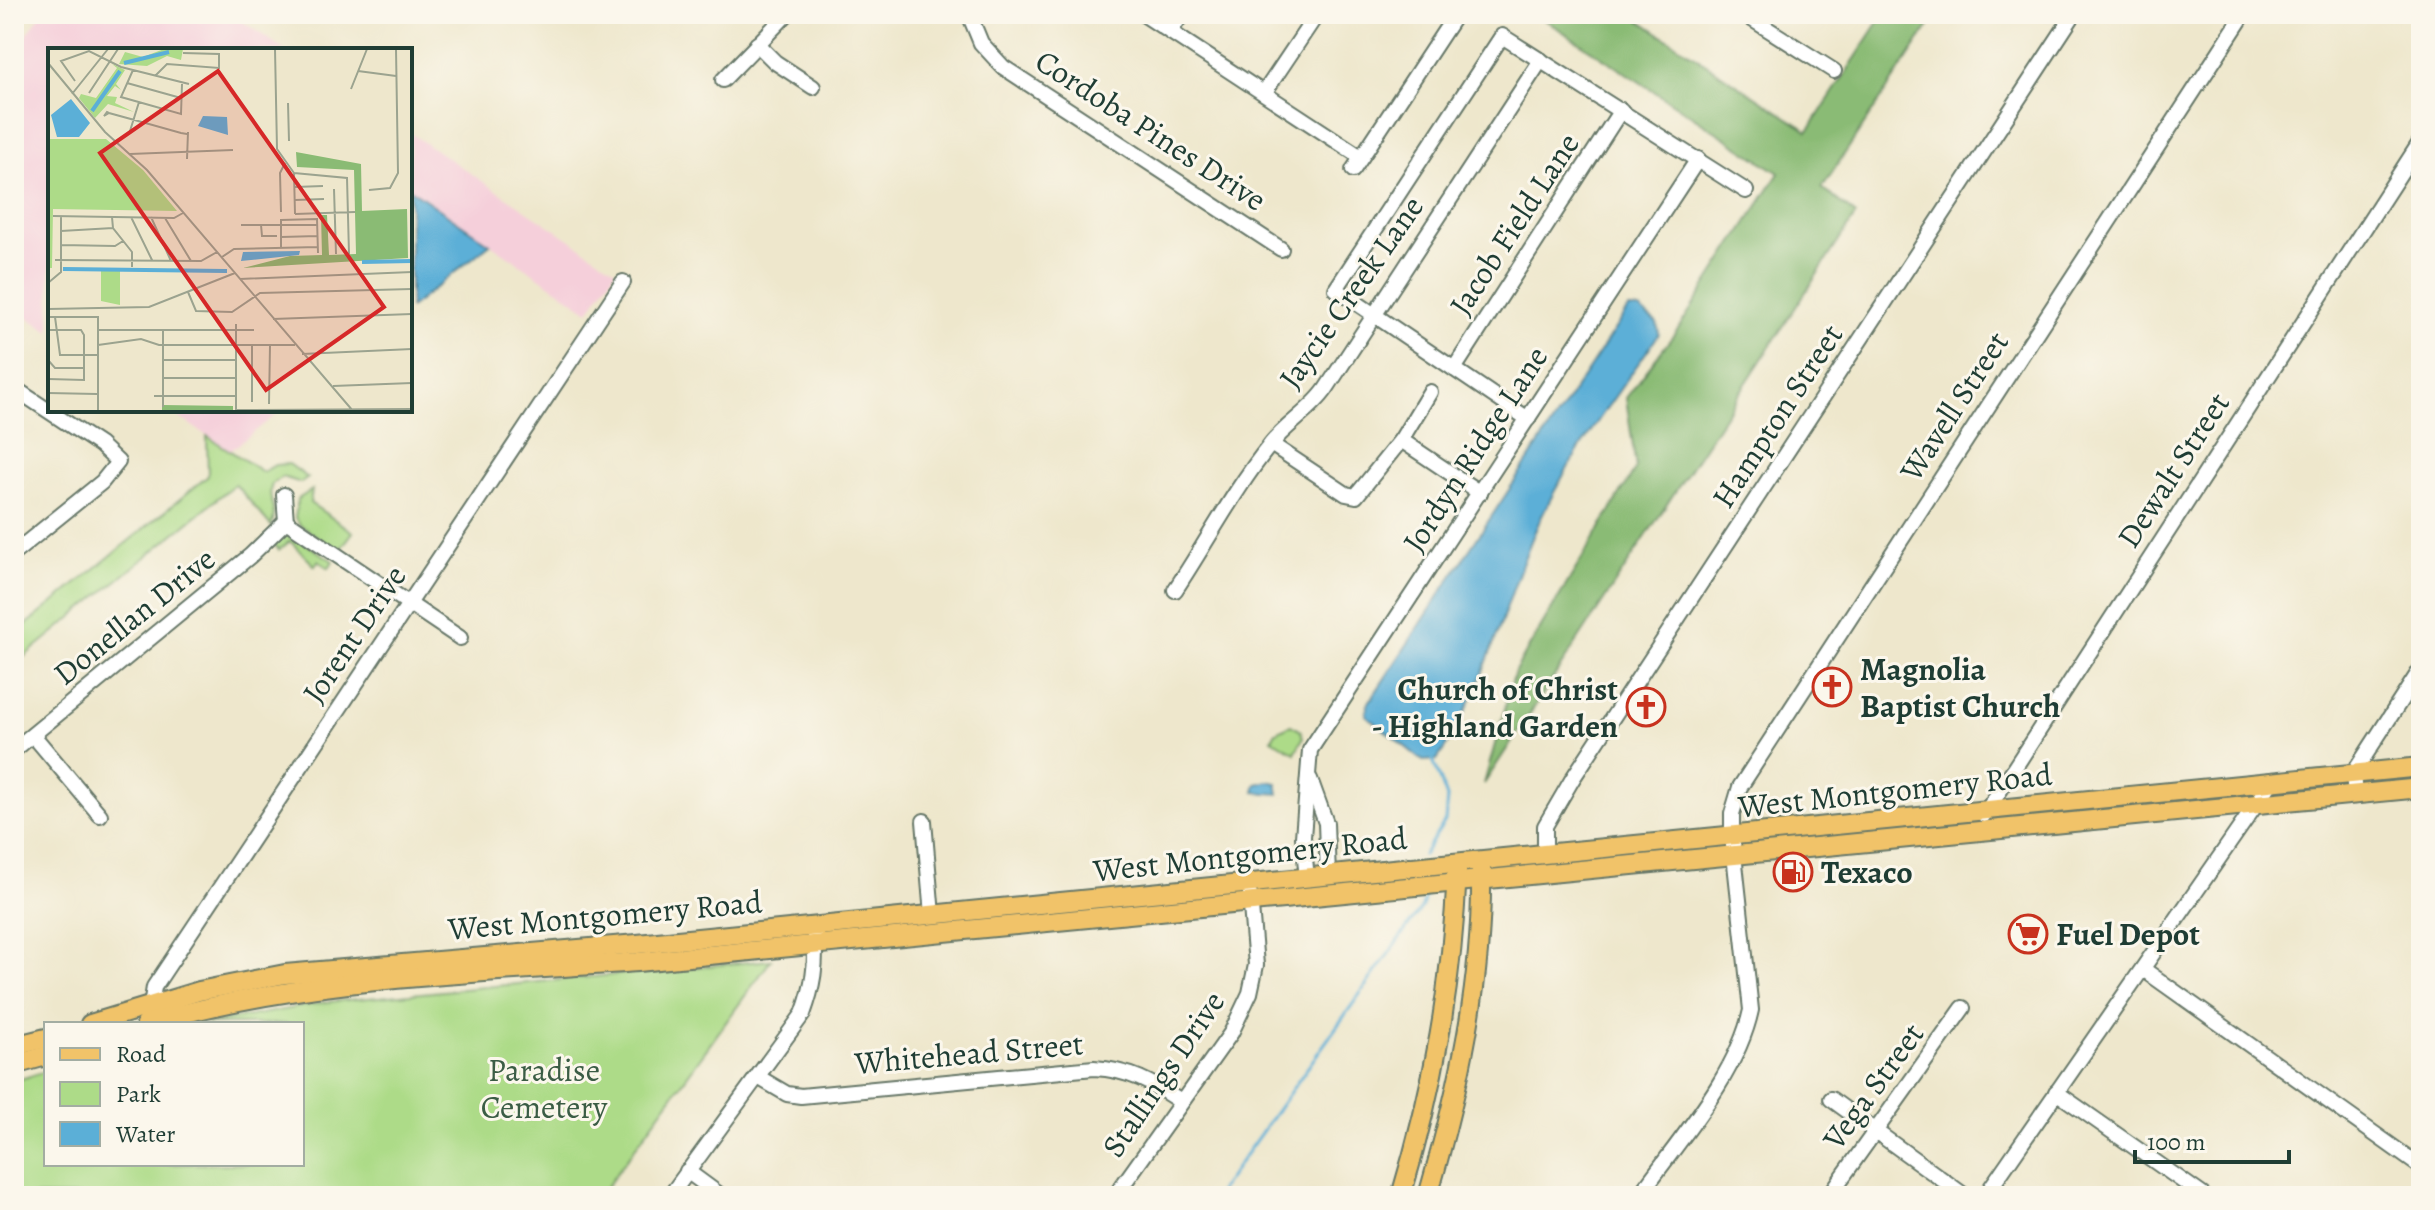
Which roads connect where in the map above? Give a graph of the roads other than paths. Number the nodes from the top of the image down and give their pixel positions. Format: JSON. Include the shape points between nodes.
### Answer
{"nodes":[{"id":1,"x":787,"y":14,"type":"edge"},
{"id":2,"x":969,"y":14,"type":"edge"},
{"id":3,"x":1143,"y":14,"type":"edge"},
{"id":4,"x":1182,"y":14,"type":"edge"},
{"id":5,"x":1317,"y":14,"type":"edge"},
{"id":6,"x":1456,"y":14,"type":"edge"},
{"id":7,"x":1744,"y":14,"type":"edge"},
{"id":8,"x":2074,"y":14,"type":"edge"},
{"id":9,"x":2244,"y":14,"type":"edge"},
{"id":10,"x":1170,"y":32,"type":"junction"},
{"id":11,"x":757,"y":44,"type":"junction"},
{"id":12,"x":1541,"y":60,"type":"junction"},
{"id":13,"x":1834,"y":71,"type":"dead end"},
{"id":14,"x":723,"y":80,"type":"dead end"},
{"id":15,"x":813,"y":87,"type":"dead end"},
{"id":16,"x":1264,"y":93,"type":"junction"},
{"id":17,"x":1621,"y":110,"type":"junction"},
{"id":18,"x":2421,"y":141,"type":"edge"},
{"id":19,"x":1698,"y":159,"type":"junction"},
{"id":20,"x":1746,"y":191,"type":"dead end"},
{"id":21,"x":1281,"y":249,"type":"dead end"},
{"id":22,"x":623,"y":282,"type":"dead end"},
{"id":23,"x":1374,"y":314,"type":"junction"},
{"id":24,"x":1454,"y":369,"type":"junction"},
{"id":25,"x":14,"y":388,"type":"edge"},
{"id":26,"x":1430,"y":392,"type":"dead end"},
{"id":27,"x":48,"y":411,"type":"edge"},
{"id":28,"x":50,"y":412,"type":"edge"},
{"id":29,"x":1528,"y":419,"type":"junction"},
{"id":30,"x":1401,"y":440,"type":"junction"},
{"id":31,"x":1271,"y":444,"type":"junction"},
{"id":32,"x":1480,"y":493,"type":"junction"},
{"id":33,"x":284,"y":495,"type":"dead end"},
{"id":34,"x":286,"y":521,"type":"junction"},
{"id":35,"x":14,"y":553,"type":"edge"},
{"id":36,"x":1175,"y":590,"type":"dead end"},
{"id":37,"x":408,"y":603,"type":"junction"},
{"id":38,"x":460,"y":638,"type":"dead end"},
{"id":39,"x":2421,"y":669,"type":"edge"},
{"id":40,"x":33,"y":735,"type":"junction"},
{"id":41,"x":14,"y":750,"type":"edge"},
{"id":42,"x":2421,"y":767,"type":"edge"},
{"id":43,"x":1308,"y":773,"type":"junction"},
{"id":44,"x":2353,"y":774,"type":"junction"},
{"id":45,"x":2271,"y":783,"type":"junction"},
{"id":46,"x":2421,"y":788,"type":"edge"},
{"id":47,"x":2355,"y":795,"type":"junction"},
{"id":48,"x":2261,"y":802,"type":"junction"},
{"id":49,"x":1986,"y":811,"type":"junction"},
{"id":50,"x":100,"y":815,"type":"dead end"},
{"id":51,"x":924,"y":821,"type":"dead end"},
{"id":52,"x":1974,"y":831,"type":"junction"},
{"id":53,"x":1733,"y":845,"type":"junction"},
{"id":54,"x":1545,"y":855,"type":"junction"},
{"id":55,"x":1481,"y":870,"type":"junction"},
{"id":56,"x":1457,"y":873,"type":"junction"},
{"id":57,"x":1328,"y":876,"type":"junction"},
{"id":58,"x":1307,"y":879,"type":"junction"},
{"id":59,"x":1250,"y":893,"type":"junction"},
{"id":60,"x":932,"y":915,"type":"junction"},
{"id":61,"x":814,"y":935,"type":"junction"},
{"id":62,"x":2143,"y":969,"type":"junction"},
{"id":63,"x":151,"y":1004,"type":"junction"},
{"id":64,"x":1963,"y":1008,"type":"dead end"},
{"id":65,"x":96,"y":1022,"type":"edge"},
{"id":66,"x":147,"y":1022,"type":"edge"},
{"id":67,"x":155,"y":1022,"type":"edge"},
{"id":68,"x":44,"y":1038,"type":"edge"},
{"id":69,"x":14,"y":1046,"type":"edge"},
{"id":70,"x":44,"y":1057,"type":"edge"},
{"id":71,"x":14,"y":1065,"type":"edge"},
{"id":72,"x":1435,"y":1072,"type":"junction"},
{"id":73,"x":758,"y":1077,"type":"junction"},
{"id":74,"x":1460,"y":1078,"type":"junction"},
{"id":75,"x":2056,"y":1092,"type":"junction"},
{"id":76,"x":1831,"y":1099,"type":"dead end"},
{"id":77,"x":1181,"y":1102,"type":"junction"},
{"id":78,"x":1875,"y":1130,"type":"junction"},
{"id":79,"x":2421,"y":1167,"type":"edge"},
{"id":80,"x":687,"y":1171,"type":"junction"},
{"id":81,"x":670,"y":1196,"type":"edge"},
{"id":82,"x":721,"y":1196,"type":"edge"},
{"id":83,"x":1115,"y":1196,"type":"edge"},
{"id":84,"x":1401,"y":1196,"type":"edge"},
{"id":85,"x":1428,"y":1196,"type":"edge"},
{"id":86,"x":1639,"y":1196,"type":"edge"},
{"id":87,"x":1829,"y":1196,"type":"edge"},
{"id":88,"x":1965,"y":1196,"type":"edge"},
{"id":89,"x":1985,"y":1196,"type":"edge"},
{"id":90,"x":2204,"y":1196,"type":"edge"}],
"edges":[{"from":1,"to":11,"type":"street"},
{"from":2,"to":21,"type":"street","name":"Cordoba Pines Drive","via":[[981,43],[1003,67]]},
{"from":3,"to":10,"type":"street"},
{"from":4,"to":10,"type":"street"},
{"from":5,"to":16,"type":"street"},
{"from":6,"to":16,"type":"street","via":[[1357,164]]},
{"from":7,"to":13,"type":"street"},
{"from":8,"to":54,"type":"street","name":"Hampton Street","via":[[1573,778],[1545,826]]},
{"from":9,"to":53,"type":"street","name":"Wavell Street","via":[[1740,787],[1732,814]]},
{"from":10,"to":16,"type":"street"},
{"from":11,"to":14,"type":"street"},
{"from":11,"to":15,"type":"street"},
{"from":12,"to":17,"type":"street"},
{"from":12,"to":23,"type":"street","name":"Jaycie Creek Lane"},
{"from":12,"to":23,"type":"street","via":[[1502,36],[1336,289]]},
{"from":17,"to":19,"type":"street"},
{"from":17,"to":24,"type":"street","name":"Jacob Field Lane"},
{"from":18,"to":49,"type":"street","name":"Dewalt Street"},
{"from":19,"to":20,"type":"street"},
{"from":19,"to":29,"type":"street","name":"Jordyn Ridge Lane"},
{"from":22,"to":37,"type":"street","name":"Jorent Drive"},
{"from":23,"to":24,"type":"street"},
{"from":23,"to":31,"type":"street","name":"Jaycie Creek Lane","via":[[1317,403],[1291,420]]},
{"from":24,"to":29,"type":"street"},
{"from":25,"to":27,"type":"street"},
{"from":26,"to":30,"type":"street"},
{"from":28,"to":35,"type":"street","via":[[118,462],[102,482]]},
{"from":29,"to":32,"type":"street","name":"Jordyn Ridge Lane"},
{"from":30,"to":31,"type":"street","via":[[1356,496]]},
{"from":30,"to":32,"type":"street"},
{"from":31,"to":36,"type":"street","name":"Jaycie Creek Lane"},
{"from":32,"to":43,"type":"street","name":"Jordyn Ridge Lane","via":[[1310,750]]},
{"from":33,"to":34,"type":"street"},
{"from":34,"to":37,"type":"street"},
{"from":34,"to":40,"type":"street","name":"Donellan Drive"},
{"from":37,"to":38,"type":"street"},
{"from":37,"to":63,"type":"street","name":"Jorent Drive","via":[[154,987]]},
{"from":39,"to":44,"type":"street"},
{"from":40,"to":41,"type":"street","name":"Donellan Drive"},
{"from":40,"to":50,"type":"street"},
{"from":42,"to":44,"type":"main road","name":"West Montgomery Road"},
{"from":43,"to":57,"type":"street","via":[[1326,823]]},
{"from":43,"to":58,"type":"street","name":"Jordyn Ridge Lane","via":[[1303,837]]},
{"from":44,"to":45,"type":"main road","name":"West Montgomery Road"},
{"from":44,"to":47,"type":"street"},
{"from":45,"to":48,"type":"street"},
{"from":45,"to":49,"type":"main road","name":"West Montgomery Road"},
{"from":46,"to":47,"type":"main road","name":"West Montgomery Road"},
{"from":47,"to":48,"type":"main road","name":"West Montgomery Road"},
{"from":48,"to":52,"type":"main road","name":"West Montgomery Road"},
{"from":48,"to":62,"type":"street"},
{"from":49,"to":52,"type":"street","name":"Dewalt Street"},
{"from":49,"to":53,"type":"main road","name":"West Montgomery Road"},
{"from":51,"to":60,"type":"street"},
{"from":52,"to":53,"type":"main road","name":"West Montgomery Road"},
{"from":53,"to":54,"type":"main road","name":"West Montgomery Road"},
{"from":53,"to":55,"type":"main road","name":"West Montgomery Road"},
{"from":53,"to":86,"type":"street","name":"Wavell Street","via":[[1751,1010],[1746,1037]]},
{"from":54,"to":55,"type":"main road","name":"West Montgomery Road"},
{"from":55,"to":56,"type":"main road","name":"West Montgomery Road"},
{"from":55,"to":74,"type":"main road","via":[[1473,1008]]},
{"from":56,"to":57,"type":"main road","name":"West Montgomery Road"},
{"from":56,"to":59,"type":"main road","name":"West Montgomery Road"},
{"from":56,"to":72,"type":"main road","via":[[1448,997]]},
{"from":57,"to":58,"type":"main road","name":"West Montgomery Road"},
{"from":58,"to":59,"type":"main road","name":"West Montgomery Road"},
{"from":59,"to":60,"type":"main road","name":"West Montgomery Road"},
{"from":59,"to":61,"type":"main road","name":"West Montgomery Road"},
{"from":59,"to":77,"type":"street","name":"Stallings Drive","via":[[1256,965],[1250,993],[1231,1033]]},
{"from":60,"to":61,"type":"main road","name":"West Montgomery Road"},
{"from":61,"to":63,"type":"main road","name":"West Montgomery Road","via":[[344,966],[242,980]]},
{"from":61,"to":67,"type":"main road","name":"West Montgomery Road","via":[[347,984],[245,998]]},
{"from":61,"to":73,"type":"street","via":[[813,987],[803,1014]]},
{"from":62,"to":75,"type":"street"},
{"from":62,"to":79,"type":"street"},
{"from":63,"to":65,"type":"main road","name":"West Montgomery Road"},
{"from":63,"to":66,"type":"street","name":"Jorent Drive"},
{"from":64,"to":78,"type":"street","name":"Vega Street"},
{"from":68,"to":69,"type":"main road"},
{"from":70,"to":71,"type":"main road"},
{"from":72,"to":74,"type":"main road"},
{"from":72,"to":84,"type":"main road"},
{"from":73,"to":77,"type":"street","name":"Whitehead Street","via":[[801,1096],[1094,1068],[1144,1077]]},
{"from":73,"to":80,"type":"street"},
{"from":74,"to":85,"type":"main road"},
{"from":75,"to":89,"type":"street"},
{"from":75,"to":90,"type":"street"},
{"from":76,"to":78,"type":"street"},
{"from":77,"to":83,"type":"street","name":"Stallings Drive"},
{"from":78,"to":87,"type":"street","name":"Vega Street"},
{"from":78,"to":88,"type":"street"},
{"from":80,"to":81,"type":"street"},
{"from":80,"to":82,"type":"street"}]}
